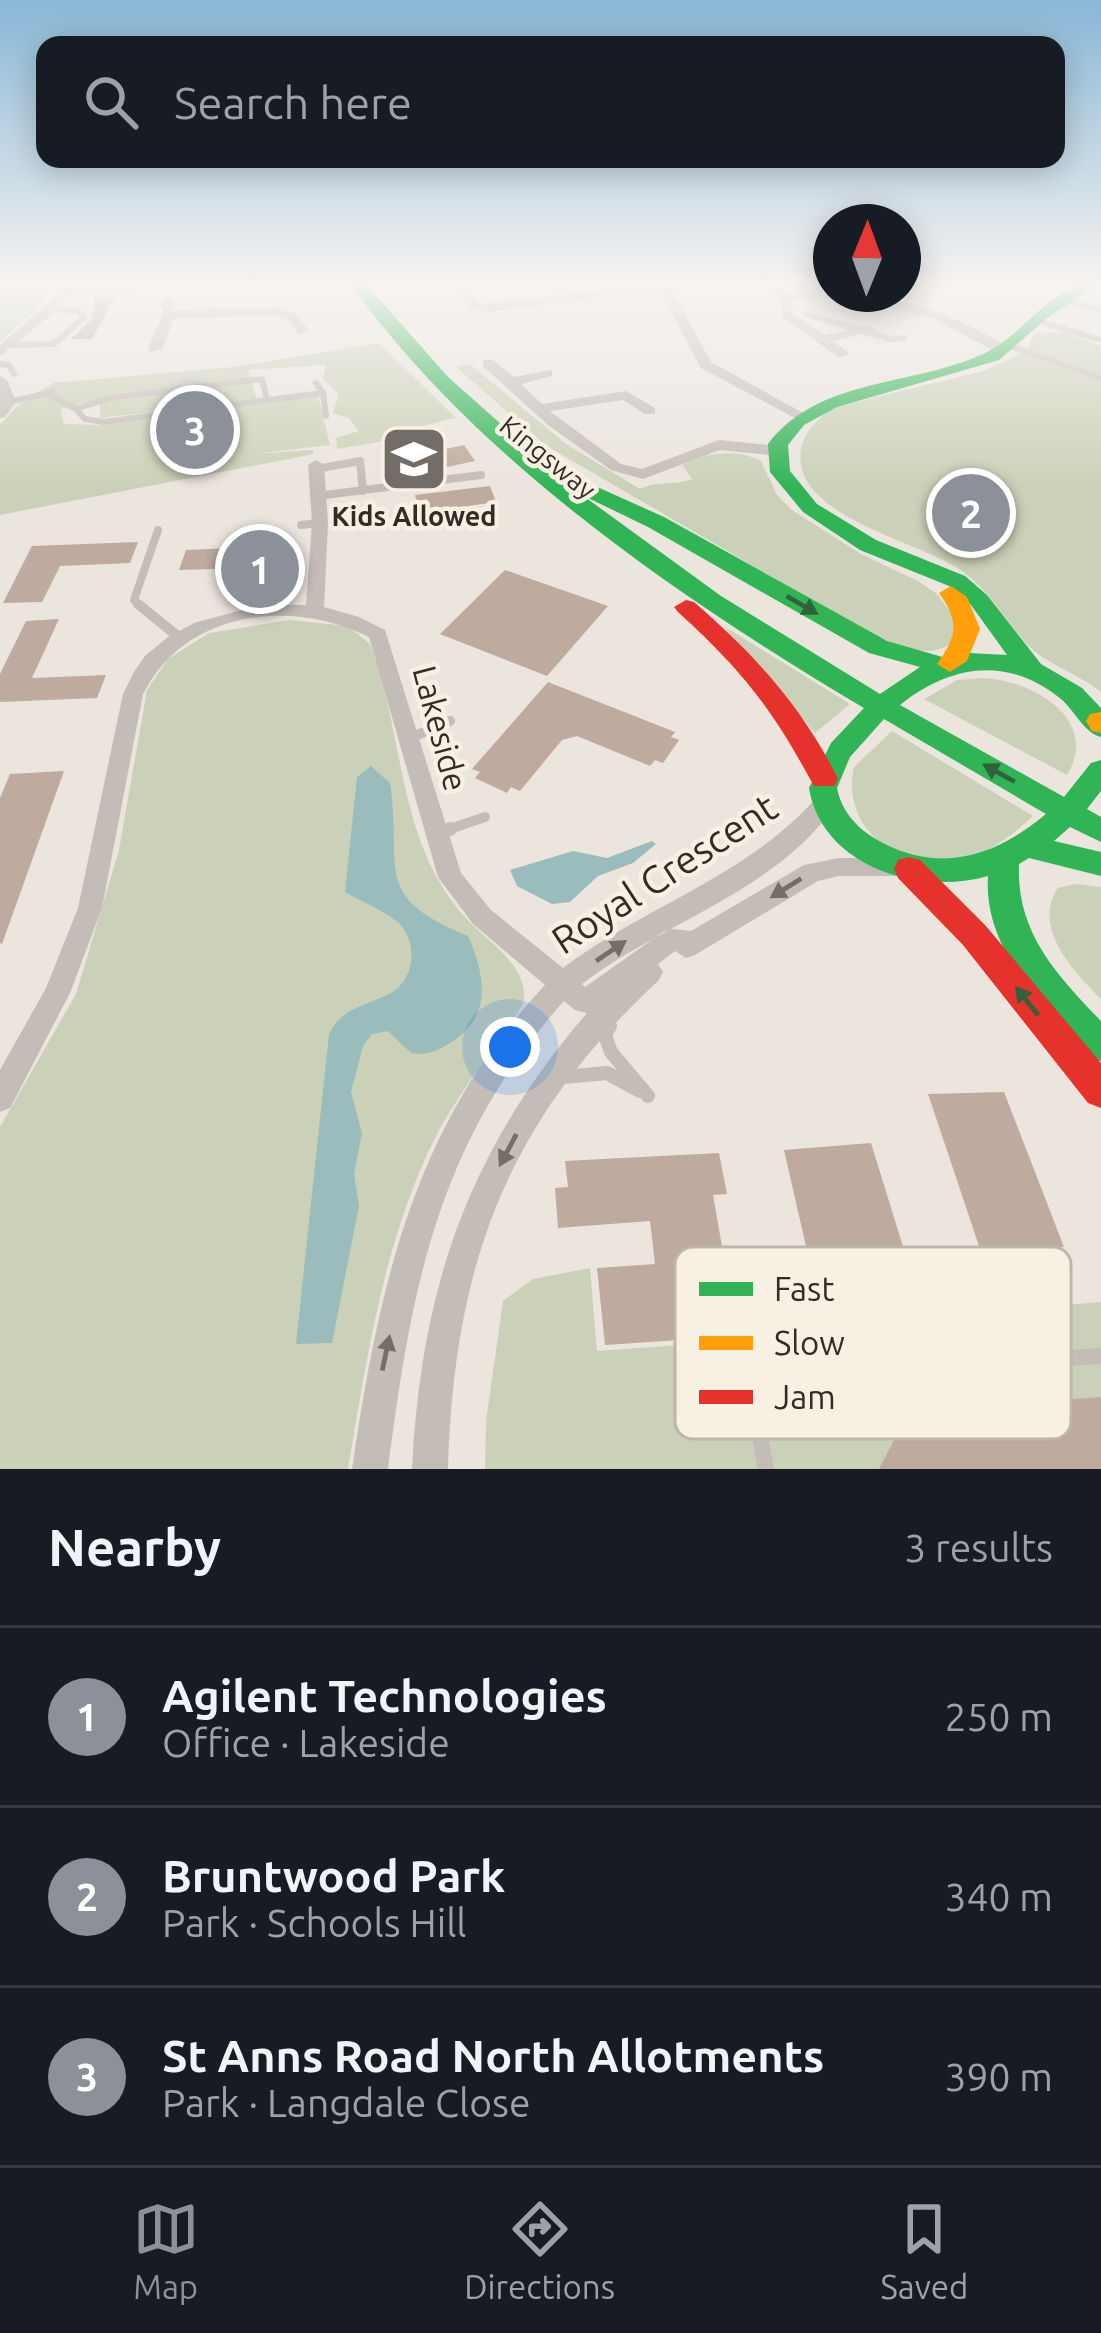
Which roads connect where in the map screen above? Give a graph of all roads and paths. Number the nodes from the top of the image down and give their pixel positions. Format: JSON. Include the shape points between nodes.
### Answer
{"nodes":[{"id":1,"x":412,"y":351,"type":"edge"},
{"id":2,"x":429,"y":351,"type":"edge"},
{"id":3,"x":698,"y":351,"type":"edge"},
{"id":4,"x":838,"y":351,"type":"edge"},
{"id":5,"x":1000,"y":351,"type":"edge"},
{"id":6,"x":1014,"y":351,"type":"edge"},
{"id":7,"x":843,"y":354,"type":"dead end"},
{"id":8,"x":488,"y":363,"type":"dead end"},
{"id":9,"x":0,"y":364,"type":"edge"},
{"id":10,"x":547,"y":374,"type":"dead end"},
{"id":11,"x":621,"y":375,"type":"dead end"},
{"id":12,"x":1101,"y":378,"type":"edge"},
{"id":13,"x":511,"y":382,"type":"junction"},
{"id":14,"x":316,"y":383,"type":"dead end"},
{"id":15,"x":6,"y":391,"type":"edge"},
{"id":16,"x":323,"y":393,"type":"junction"},
{"id":17,"x":626,"y":395,"type":"junction"},
{"id":18,"x":267,"y":400,"type":"junction"},
{"id":19,"x":543,"y":408,"type":"junction"},
{"id":20,"x":76,"y":409,"type":"junction"},
{"id":21,"x":650,"y":411,"type":"dead end"},
{"id":22,"x":326,"y":416,"type":"dead end"},
{"id":23,"x":800,"y":416,"type":"junction"},
{"id":24,"x":754,"y":430,"type":"dead end"},
{"id":25,"x":727,"y":445,"type":"junction"},
{"id":26,"x":779,"y":451,"type":"junction"},
{"id":27,"x":664,"y":466,"type":"junction"},
{"id":28,"x":316,"y":467,"type":"joint"},
{"id":29,"x":481,"y":475,"type":"dead end"},
{"id":30,"x":681,"y":477,"type":"dead end"},
{"id":31,"x":363,"y":490,"type":"junction"},
{"id":32,"x":578,"y":493,"type":"junction"},
{"id":33,"x":317,"y":496,"type":"junction"},
{"id":34,"x":158,"y":530,"type":"dead end"},
{"id":35,"x":679,"y":567,"type":"junction"},
{"id":36,"x":929,"y":572,"type":"junction"},
{"id":37,"x":315,"y":610,"type":"junction"},
{"id":38,"x":180,"y":638,"type":"junction"},
{"id":39,"x":947,"y":665,"type":"junction"},
{"id":40,"x":1033,"y":672,"type":"junction"},
{"id":41,"x":450,"y":722,"type":"dead end"},
{"id":42,"x":1100,"y":724,"type":"edge"},
{"id":43,"x":408,"y":739,"type":"junction"},
{"id":44,"x":1097,"y":786,"type":"edge"},
{"id":45,"x":824,"y":791,"type":"junction"},
{"id":46,"x":484,"y":817,"type":"dead end"},
{"id":47,"x":1101,"y":831,"type":"edge"},
{"id":48,"x":436,"y":834,"type":"junction"},
{"id":49,"x":1031,"y":848,"type":"junction"},
{"id":50,"x":1004,"y":860,"type":"junction"},
{"id":51,"x":1101,"y":864,"type":"edge"},
{"id":52,"x":904,"y":868,"type":"junction"},
{"id":53,"x":693,"y":942,"type":"junction"},
{"id":54,"x":564,"y":983,"type":"junction"},
{"id":55,"x":632,"y":986,"type":"junction"},
{"id":56,"x":1101,"y":1045,"type":"edge"},
{"id":57,"x":543,"y":1089,"type":"junction"},
{"id":58,"x":1101,"y":1091,"type":"edge"},
{"id":59,"x":0,"y":1098,"type":"edge"},
{"id":60,"x":1101,"y":1356,"type":"edge"},
{"id":61,"x":1071,"y":1358,"type":"edge"},
{"id":62,"x":761,"y":1439,"type":"edge"},
{"id":63,"x":370,"y":1469,"type":"edge"},
{"id":64,"x":430,"y":1469,"type":"edge"},
{"id":65,"x":766,"y":1469,"type":"edge"}],
"edges":[{"from":1,"to":32,"type":"main road","name":"Kingsway","via":[[500,438]]},
{"from":2,"to":32,"type":"main road","name":"Kingsway"},
{"from":3,"to":23,"type":"street","via":[[706,365]]},
{"from":4,"to":7,"type":"street"},
{"from":5,"to":23,"type":"main road"},
{"from":6,"to":12,"type":"lane"},
{"from":8,"to":13,"type":"street"},
{"from":9,"to":15,"type":"lane","via":[[9,364]]},
{"from":10,"to":13,"type":"street"},
{"from":11,"to":17,"type":"street"},
{"from":13,"to":19,"type":"street"},
{"from":14,"to":16,"type":"lane"},
{"from":15,"to":20,"type":"lane","via":[[50,393]]},
{"from":16,"to":18,"type":"lane"},
{"from":16,"to":22,"type":"lane"},
{"from":17,"to":19,"type":"street"},
{"from":17,"to":21,"type":"street"},
{"from":18,"to":20,"type":"lane","via":[[104,422]]},
{"from":18,"to":20,"type":"lane","via":[[262,379]]},
{"from":19,"to":27,"type":"street","via":[[616,467],[643,475]]},
{"from":23,"to":26,"type":"main road"},
{"from":24,"to":25,"type":"street"},
{"from":25,"to":26,"type":"street"},
{"from":25,"to":27,"type":"street"},
{"from":26,"to":36,"type":"main road","via":[[790,487],[816,513]]},
{"from":27,"to":30,"type":"street"},
{"from":28,"to":31,"type":"lane","via":[[360,461]]},
{"from":28,"to":33,"type":"street"},
{"from":29,"to":31,"type":"lane"},
{"from":31,"to":33,"type":"lane"},
{"from":32,"to":35,"type":"main road","name":"Kingsway"},
{"from":32,"to":39,"type":"main road","one_way":true,"via":[[656,522],[878,647]]},
{"from":32,"to":45,"type":"main road","via":[[611,542],[778,691],[809,739]]},
{"from":33,"to":37,"type":"street","via":[[310,524]]},
{"from":34,"to":38,"type":"lane","via":[[134,600]]},
{"from":35,"to":44,"type":"main road"},
{"from":47,"to":35,"type":"main road","one_way":true,"via":[[830,675]]},
{"from":36,"to":39,"type":"main road","via":[[972,624],[969,643]]},
{"from":36,"to":40,"type":"main road","via":[[965,587]]},
{"from":37,"to":38,"type":"street","name":"Lakeside","via":[[219,620]]},
{"from":37,"to":43,"type":"street","name":"Lakeside","via":[[353,618],[378,634]]},
{"from":38,"to":59,"type":"street","name":"Lakeside","via":[[150,663],[133,694],[90,908],[57,992]]},
{"from":39,"to":40,"type":"main road"},
{"from":39,"to":45,"type":"main road","via":[[844,745]]},
{"from":40,"to":42,"type":"main road","via":[[1077,696]]},
{"from":41,"to":43,"type":"lane"},
{"from":43,"to":48,"type":"street","name":"Lakeside"},
{"from":44,"to":49,"type":"main road"},
{"from":45,"to":52,"type":"main road","via":[[844,831]]},
{"from":54,"to":45,"type":"street","name":"Royal Crescent","one_way":true,"via":[[789,844]]},
{"from":46,"to":48,"type":"lane"},
{"from":48,"to":54,"type":"street","name":"Lakeside","via":[[451,877],[482,917]]},
{"from":49,"to":50,"type":"main road"},
{"from":49,"to":51,"type":"main road"},
{"from":50,"to":52,"type":"main road","via":[[957,872]]},
{"from":50,"to":56,"type":"main road","via":[[999,896],[1010,926]]},
{"from":52,"to":53,"type":"street","one_way":true,"via":[[812,872]]},
{"from":58,"to":52,"type":"main road","one_way":true,"via":[[974,935]]},
{"from":53,"to":54,"type":"street","via":[[672,940],[584,1002]]},
{"from":53,"to":55,"type":"street"},
{"from":63,"to":54,"type":"street","name":"Royal Crescent","one_way":true,"via":[[384,1359],[422,1208],[472,1105]]},
{"from":55,"to":57,"type":"street"},
{"from":55,"to":57,"type":"lane","via":[[605,1035],[649,1096],[608,1073],[567,1074]]},
{"from":57,"to":64,"type":"street","one_way":true,"via":[[476,1217],[441,1336]]},
{"from":60,"to":61,"type":"lane"},
{"from":62,"to":65,"type":"lane"}]}
